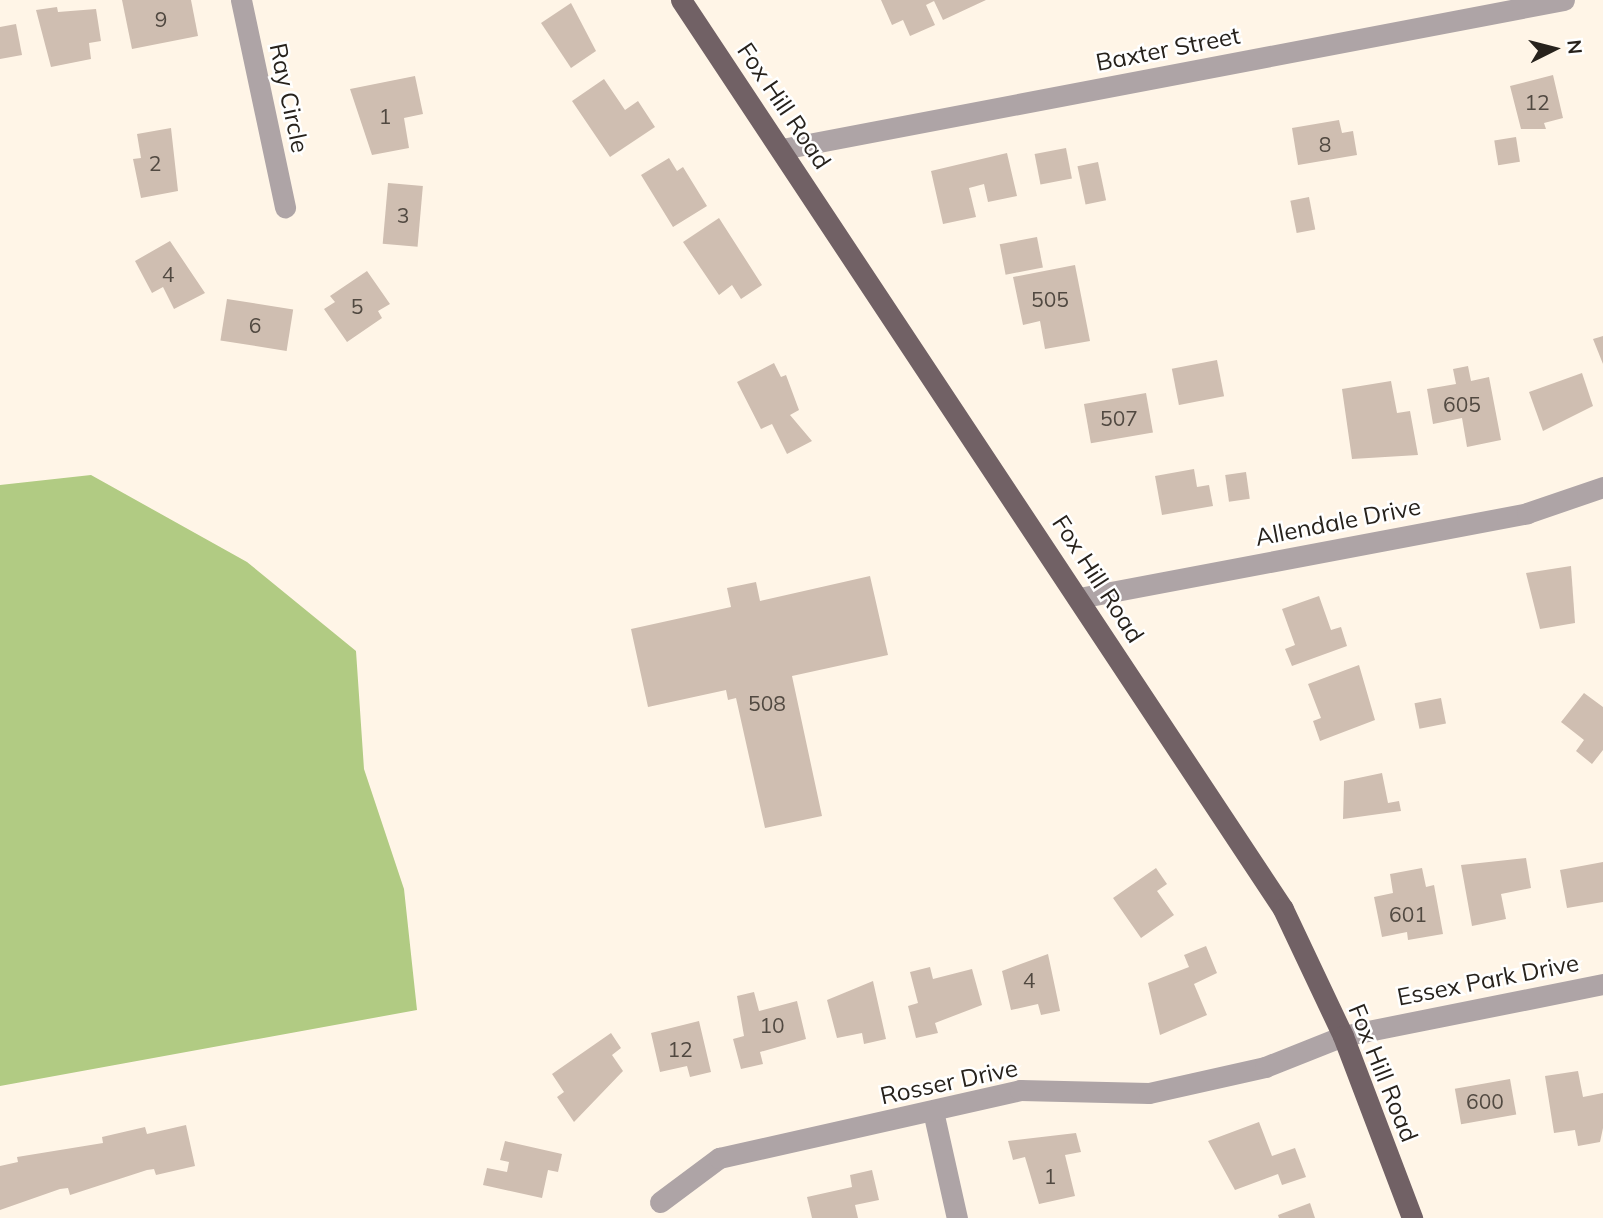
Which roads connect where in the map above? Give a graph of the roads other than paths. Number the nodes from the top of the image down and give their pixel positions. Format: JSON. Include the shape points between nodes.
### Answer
{"nodes":[{"id":1,"x":241,"y":0,"type":"edge"},
{"id":2,"x":681,"y":0,"type":"edge"},
{"id":3,"x":1564,"y":0,"type":"edge"},
{"id":4,"x":782,"y":149,"type":"junction"},
{"id":5,"x":285,"y":206,"type":"dead end"},
{"id":6,"x":1603,"y":487,"type":"edge"},
{"id":7,"x":1079,"y":598,"type":"junction"},
{"id":8,"x":1603,"y":984,"type":"edge"},
{"id":9,"x":1343,"y":1037,"type":"junction"},
{"id":10,"x":933,"y":1111,"type":"junction"},
{"id":11,"x":660,"y":1202,"type":"dead end"},
{"id":12,"x":957,"y":1218,"type":"edge"},
{"id":13,"x":1412,"y":1218,"type":"edge"}],
"edges":[{"from":1,"to":5,"type":"street","name":"Ray Circle"},
{"from":2,"to":4,"type":"main road","name":"Fox Hill Road"},
{"from":3,"to":4,"type":"street","name":"Baxter Street"},
{"from":4,"to":7,"type":"main road","name":"Fox Hill Road"},
{"from":6,"to":7,"type":"street","name":"Allendale Drive","via":[[1527,513]]},
{"from":7,"to":9,"type":"main road","name":"Fox Hill Road","via":[[1283,909]]},
{"from":8,"to":9,"type":"street","name":"Essex Park Drive"},
{"from":9,"to":10,"type":"street","name":"Rosser Drive","via":[[1265,1067],[1149,1093],[1020,1090]]},
{"from":9,"to":13,"type":"main road","name":"Fox Hill Road"},
{"from":10,"to":11,"type":"street","name":"Rosser Drive","via":[[719,1158]]},
{"from":10,"to":12,"type":"street"}]}
